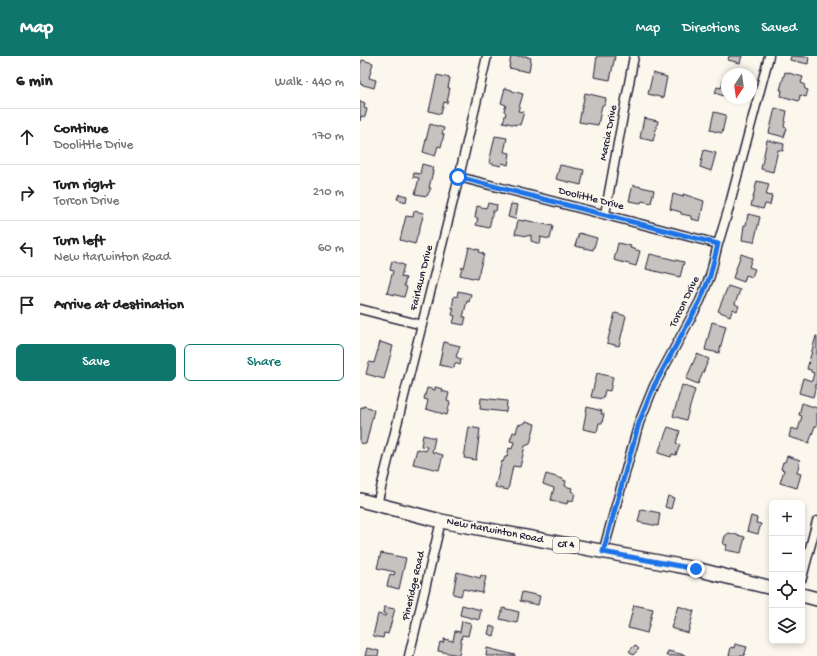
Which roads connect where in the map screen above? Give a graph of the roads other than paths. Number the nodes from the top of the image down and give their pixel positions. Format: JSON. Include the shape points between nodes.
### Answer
{"nodes":[{"id":1,"x":487,"y":56,"type":"edge"},
{"id":2,"x":634,"y":56,"type":"edge"},
{"id":3,"x":768,"y":56,"type":"edge"},
{"id":4,"x":458,"y":177,"type":"junction"},
{"id":5,"x":605,"y":214,"type":"junction"},
{"id":6,"x":718,"y":244,"type":"junction"},
{"id":7,"x":360,"y":309,"type":"edge"},
{"id":8,"x":422,"y":325,"type":"junction"},
{"id":9,"x":360,"y":500,"type":"edge"},
{"id":10,"x":377,"y":504,"type":"junction"},
{"id":11,"x":441,"y":521,"type":"junction"},
{"id":12,"x":817,"y":521,"type":"edge"},
{"id":13,"x":603,"y":552,"type":"junction"},
{"id":14,"x":804,"y":572,"type":"edge"},
{"id":15,"x":769,"y":587,"type":"edge"},
{"id":16,"x":805,"y":596,"type":"edge"},
{"id":17,"x":817,"y":600,"type":"edge"},
{"id":18,"x":409,"y":656,"type":"edge"}],
"edges":[{"from":1,"to":4,"type":"street","name":"Fairlawn Drive"},
{"from":2,"to":5,"type":"street","name":"Marcia Drive"},
{"from":3,"to":6,"type":"street","name":"Torcon Drive"},
{"from":4,"to":5,"type":"street","name":"Doolittle Drive"},
{"from":4,"to":8,"type":"street","name":"Fairlawn Drive"},
{"from":5,"to":6,"type":"street","name":"Doolittle Drive"},
{"from":6,"to":13,"type":"street","name":"Torcon Drive","via":[[710,276],[700,301],[654,386],[639,423]]},
{"from":7,"to":8,"type":"street"},
{"from":8,"to":10,"type":"street","name":"Fairlawn Drive"},
{"from":9,"to":10,"type":"main road","name":"New Harwinton Road","number":"CT 4"},
{"from":10,"to":11,"type":"main road","name":"New Harwinton Road","number":"CT 4"},
{"from":11,"to":13,"type":"main road","name":"New Harwinton Road","number":"CT 4"},
{"from":11,"to":18,"type":"street","name":"Pineridge Road"},
{"from":12,"to":14,"type":"street"},
{"from":13,"to":15,"type":"main road","name":"New Harwinton Road","number":"CT 4","via":[[696,569]]},
{"from":16,"to":17,"type":"main road"}]}
